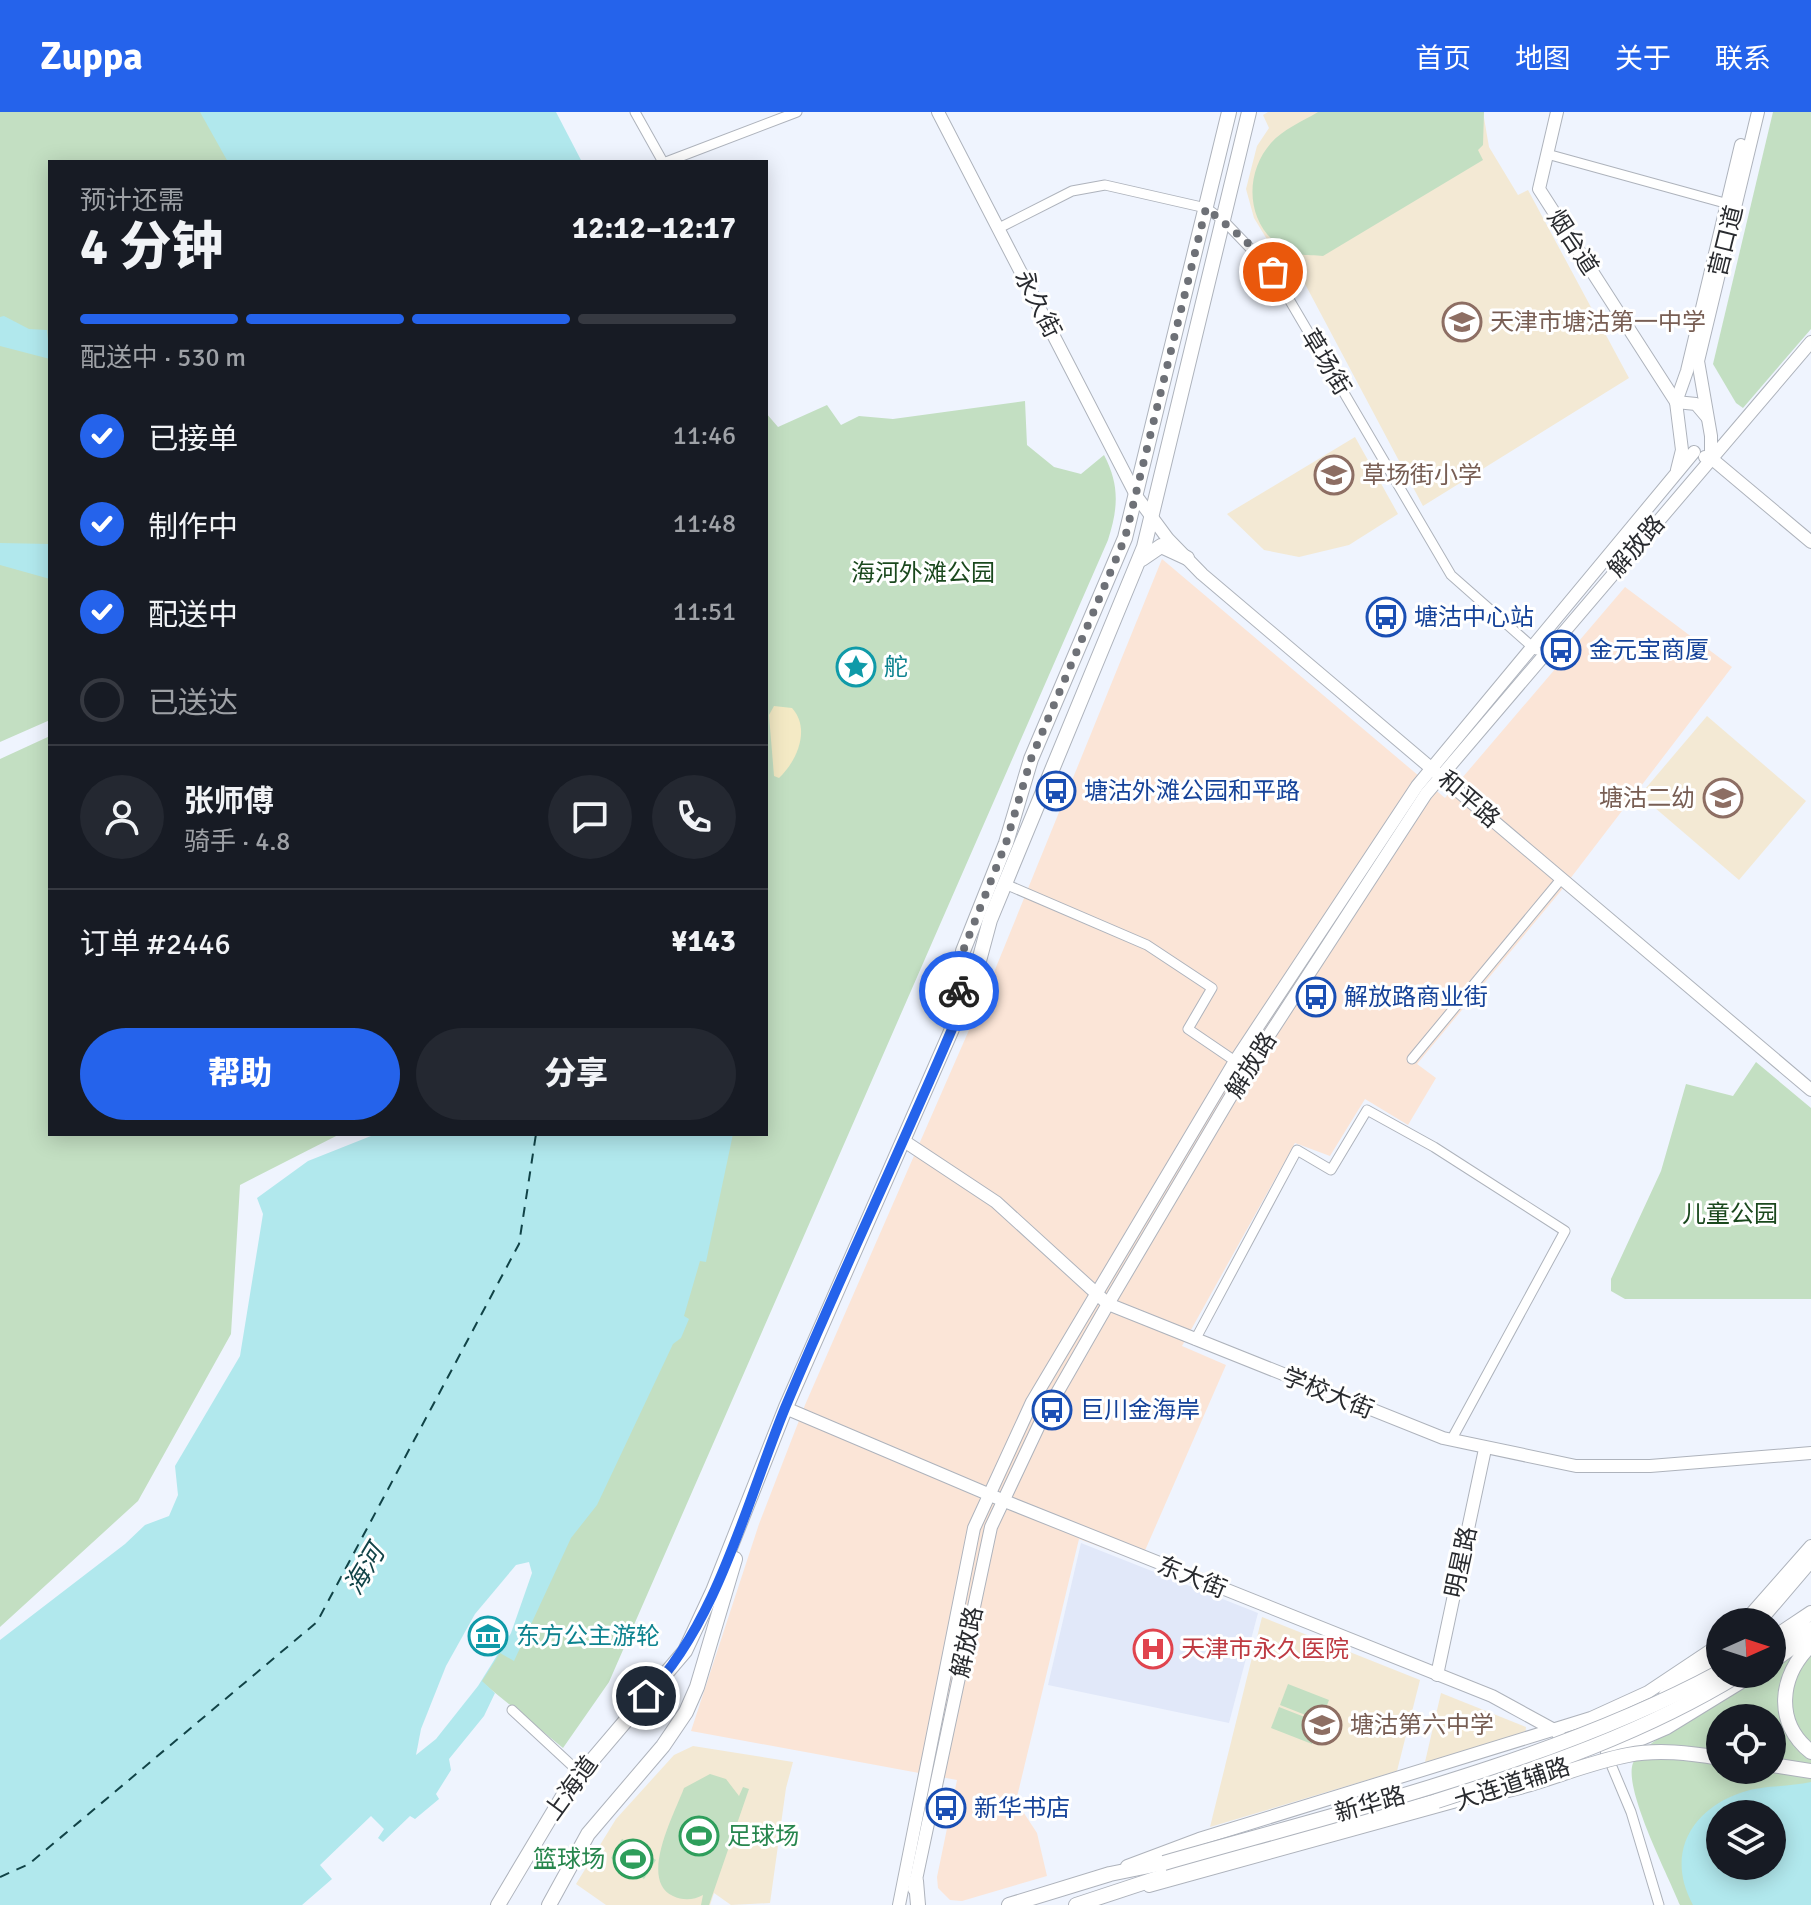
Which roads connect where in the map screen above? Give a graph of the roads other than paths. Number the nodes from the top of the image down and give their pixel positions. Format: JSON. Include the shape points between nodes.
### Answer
{"nodes":[{"id":1,"x":635,"y":112,"type":"edge"},
{"id":2,"x":797,"y":112,"type":"edge"},
{"id":3,"x":938,"y":112,"type":"edge"},
{"id":4,"x":1229,"y":112,"type":"edge"},
{"id":5,"x":1249,"y":112,"type":"edge"},
{"id":6,"x":1557,"y":112,"type":"edge"},
{"id":7,"x":1749,"y":112,"type":"edge"},
{"id":8,"x":1758,"y":112,"type":"edge"},
{"id":9,"x":1547,"y":154,"type":"junction"},
{"id":10,"x":663,"y":160,"type":"edge"},
{"id":11,"x":669,"y":160,"type":"edge"},
{"id":12,"x":1731,"y":205,"type":"junction"},
{"id":13,"x":1206,"y":208,"type":"junction"},
{"id":14,"x":1223,"y":220,"type":"junction"},
{"id":15,"x":999,"y":228,"type":"junction"},
{"id":16,"x":1811,"y":342,"type":"edge"},
{"id":17,"x":1676,"y":402,"type":"junction"},
{"id":18,"x":1708,"y":418,"type":"junction"},
{"id":19,"x":1679,"y":424,"type":"junction"},
{"id":20,"x":1694,"y":452,"type":"junction"},
{"id":21,"x":1711,"y":458,"type":"junction"},
{"id":22,"x":1674,"y":476,"type":"junction"},
{"id":23,"x":1137,"y":497,"type":"junction"},
{"id":24,"x":1153,"y":517,"type":"junction"},
{"id":25,"x":1811,"y":542,"type":"edge"},
{"id":26,"x":1187,"y":558,"type":"junction"},
{"id":27,"x":1136,"y":570,"type":"junction"},
{"id":28,"x":1537,"y":651,"type":"junction"},
{"id":29,"x":1437,"y":767,"type":"junction"},
{"id":30,"x":1562,"y":878,"type":"junction"},
{"id":31,"x":1005,"y":884,"type":"junction"},
{"id":32,"x":1412,"y":1059,"type":"dead end"},
{"id":33,"x":1235,"y":1061,"type":"junction"},
{"id":34,"x":1811,"y":1090,"type":"edge"},
{"id":35,"x":907,"y":1143,"type":"junction"},
{"id":36,"x":1094,"y":1293,"type":"junction"},
{"id":37,"x":1108,"y":1304,"type":"junction"},
{"id":38,"x":1195,"y":1340,"type":"junction"},
{"id":39,"x":790,"y":1410,"type":"junction"},
{"id":40,"x":1455,"y":1441,"type":"junction"},
{"id":41,"x":1485,"y":1449,"type":"junction"},
{"id":42,"x":1811,"y":1453,"type":"edge"},
{"id":43,"x":988,"y":1493,"type":"junction"},
{"id":44,"x":1002,"y":1500,"type":"junction"},
{"id":45,"x":1811,"y":1546,"type":"edge"},
{"id":46,"x":1811,"y":1560,"type":"edge"},
{"id":47,"x":1756,"y":1608,"type":"edge"},
{"id":48,"x":1770,"y":1608,"type":"edge"},
{"id":49,"x":1811,"y":1613,"type":"edge"},
{"id":50,"x":1786,"y":1630,"type":"edge"},
{"id":51,"x":1811,"y":1632,"type":"edge"},
{"id":52,"x":1811,"y":1645,"type":"edge"},
{"id":53,"x":1786,"y":1646,"type":"edge"},
{"id":54,"x":1786,"y":1652,"type":"edge"},
{"id":55,"x":1706,"y":1653,"type":"edge"},
{"id":56,"x":1706,"y":1665,"type":"edge"},
{"id":57,"x":1437,"y":1675,"type":"junction"},
{"id":58,"x":1706,"y":1679,"type":"edge"},
{"id":59,"x":1717,"y":1688,"type":"edge"},
{"id":60,"x":1732,"y":1688,"type":"edge"},
{"id":61,"x":1660,"y":1700,"type":"junction"},
{"id":62,"x":512,"y":1710,"type":"dead end"},
{"id":63,"x":1591,"y":1718,"type":"junction"},
{"id":64,"x":1556,"y":1731,"type":"junction"},
{"id":65,"x":1811,"y":1752,"type":"edge"},
{"id":66,"x":1609,"y":1754,"type":"junction"},
{"id":67,"x":1706,"y":1756,"type":"edge"},
{"id":68,"x":1580,"y":1763,"type":"junction"},
{"id":69,"x":1786,"y":1767,"type":"edge"},
{"id":70,"x":1811,"y":1771,"type":"edge"},
{"id":71,"x":580,"y":1773,"type":"junction"},
{"id":72,"x":1437,"y":1801,"type":"junction"},
{"id":73,"x":1166,"y":1869,"type":"junction"},
{"id":74,"x":1110,"y":1874,"type":"junction"},
{"id":75,"x":916,"y":1881,"type":"joint"},
{"id":76,"x":1115,"y":1893,"type":"junction"},
{"id":77,"x":498,"y":1905,"type":"edge"},
{"id":78,"x":549,"y":1905,"type":"edge"},
{"id":79,"x":899,"y":1905,"type":"edge"},
{"id":80,"x":915,"y":1905,"type":"edge"},
{"id":81,"x":1009,"y":1905,"type":"edge"},
{"id":82,"x":1076,"y":1905,"type":"edge"},
{"id":83,"x":1659,"y":1905,"type":"edge"}],
"edges":[{"from":1,"to":10,"type":"street"},
{"from":2,"to":11,"type":"street"},
{"from":3,"to":15,"type":"street","name":"永久街"},
{"from":4,"to":13,"type":"main road","name":"上海道"},
{"from":5,"to":14,"type":"main road","name":"上海道"},
{"from":6,"to":9,"type":"street","name":"烟台道"},
{"from":7,"to":12,"type":"street","name":"营口道"},
{"from":8,"to":12,"type":"street","name":"营口道"},
{"from":9,"to":12,"type":"street"},
{"from":9,"to":17,"type":"street","name":"烟台道","via":[[1539,189]]},
{"from":12,"to":17,"type":"street","name":"营口道"},
{"from":12,"to":18,"type":"street","name":"营口道","via":[[1698,361]]},
{"from":13,"to":14,"type":"street","name":"草场街"},
{"from":13,"to":15,"type":"street","name":"草场街","via":[[1105,185],[1072,191]]},
{"from":13,"to":23,"type":"main road","name":"上海道"},
{"from":14,"to":24,"type":"main road","name":"上海道"},
{"from":14,"to":28,"type":"street","name":"草场街","via":[[1273,272],[1451,575]]},
{"from":15,"to":23,"type":"street","name":"永久街"},
{"from":16,"to":21,"type":"street","name":"解放路"},
{"from":17,"to":18,"type":"street","via":[[1696,404]]},
{"from":17,"to":19,"type":"street"},
{"from":18,"to":21,"type":"street","name":"营口道"},
{"from":19,"to":20,"type":"street"},
{"from":19,"to":22,"type":"street","via":[[1682,450]]},
{"from":20,"to":21,"type":"street"},
{"from":20,"to":22,"type":"street","name":"解放路"},
{"from":21,"to":25,"type":"street"},
{"from":21,"to":28,"type":"street","name":"解放路"},
{"from":22,"to":28,"type":"street","name":"解放路"},
{"from":23,"to":24,"type":"street","name":"和平路"},
{"from":23,"to":71,"type":"main road","name":"上海道","via":[[1118,558],[1031,759],[1006,843],[963,951],[952,1029],[786,1407],[701,1620],[676,1665]]},
{"from":24,"to":26,"type":"street","name":"和平路"},
{"from":24,"to":27,"type":"main road","name":"上海道"},
{"from":26,"to":27,"type":"main road","via":[[1158,547]]},
{"from":26,"to":29,"type":"street","name":"和平路","via":[[1264,628]]},
{"from":27,"to":31,"type":"main road","name":"上海道"},
{"from":28,"to":29,"type":"street","name":"解放路"},
{"from":28,"to":29,"type":"street","name":"解放路","via":[[1466,745]]},
{"from":29,"to":30,"type":"street","name":"和平路"},
{"from":29,"to":33,"type":"street","name":"解放路"},
{"from":29,"to":37,"type":"street","name":"解放路","via":[[1247,1069]]},
{"from":30,"to":32,"type":"street"},
{"from":30,"to":34,"type":"street","name":"和平路"},
{"from":31,"to":33,"type":"street","via":[[1147,945],[1212,988],[1188,1029]]},
{"from":31,"to":35,"type":"main road","name":"上海道","via":[[981,945],[962,1020]]},
{"from":33,"to":36,"type":"street","name":"解放路"},
{"from":35,"to":36,"type":"street","name":"学校大街","via":[[996,1202]]},
{"from":35,"to":39,"type":"main road","name":"上海道"},
{"from":36,"to":37,"type":"street","name":"学校大街"},
{"from":36,"to":43,"type":"street","name":"解放路"},
{"from":37,"to":38,"type":"street","name":"学校大街"},
{"from":37,"to":44,"type":"street","name":"解放路"},
{"from":38,"to":40,"type":"street","name":"学校大街"},
{"from":38,"to":40,"type":"street","via":[[1297,1150],[1331,1170],[1367,1110],[1565,1231]]},
{"from":39,"to":43,"type":"street","name":"东大街"},
{"from":39,"to":78,"type":"main road","name":"上海道","via":[[686,1712],[588,1834]]},
{"from":40,"to":41,"type":"street","name":"学校大街"},
{"from":41,"to":42,"type":"street","name":"学校大街","via":[[1591,1466]]},
{"from":41,"to":57,"type":"street","name":"明星路"},
{"from":43,"to":44,"type":"street","name":"东大街"},
{"from":43,"to":79,"type":"street","name":"解放路","via":[[974,1528]]},
{"from":44,"to":57,"type":"street","name":"东大街"},
{"from":44,"to":75,"type":"street","name":"解放路","via":[[991,1527]]},
{"from":45,"to":47,"type":"street"},
{"from":46,"to":48,"type":"main road"},
{"from":49,"to":50,"type":"main road"},
{"from":51,"to":53,"type":"main road"},
{"from":51,"to":54,"type":"street"},
{"from":52,"to":65,"type":"main road","via":[[1791,1672],[1784,1701],[1791,1729]]},
{"from":55,"to":63,"type":"street","name":"大连道辅路","via":[[1648,1692]]},
{"from":56,"to":61,"type":"main road","bridge":true},
{"from":57,"to":64,"type":"street","name":"东大街","via":[[1492,1696]]},
{"from":58,"to":61,"type":"main road","name":"新华路","bridge":true},
{"from":59,"to":72,"type":"main road","name":"新华路","bridge":true,"via":[[1610,1743]]},
{"from":60,"to":66,"type":"street","name":"大连道辅路","via":[[1667,1728]]},
{"from":61,"to":73,"type":"main road","name":"新华路","bridge":true,"via":[[1450,1781]]},
{"from":62,"to":71,"type":"street"},
{"from":63,"to":64,"type":"street","name":"大连道辅路"},
{"from":63,"to":66,"type":"street"},
{"from":64,"to":68,"type":"street","name":"东大街"},
{"from":64,"to":74,"type":"street","name":"大连道辅路","via":[[1199,1839]]},
{"from":66,"to":68,"type":"street","name":"大连道辅路"},
{"from":66,"to":83,"type":"street"},
{"from":67,"to":72,"type":"main road","bridge":true,"via":[[1631,1754],[1509,1791]]},
{"from":68,"to":76,"type":"street","name":"大连道辅路","via":[[1179,1881]]},
{"from":69,"to":70,"type":"main road"},
{"from":71,"to":77,"type":"main road","name":"上海道"},
{"from":72,"to":73,"type":"main road","name":"新华路"},
{"from":73,"to":74,"type":"main road","name":"新华路"},
{"from":73,"to":76,"type":"main road","name":"新华路"},
{"from":74,"to":81,"type":"main road","name":"新华路"},
{"from":75,"to":80,"type":"main road"},
{"from":76,"to":82,"type":"main road","name":"新华路"}]}
